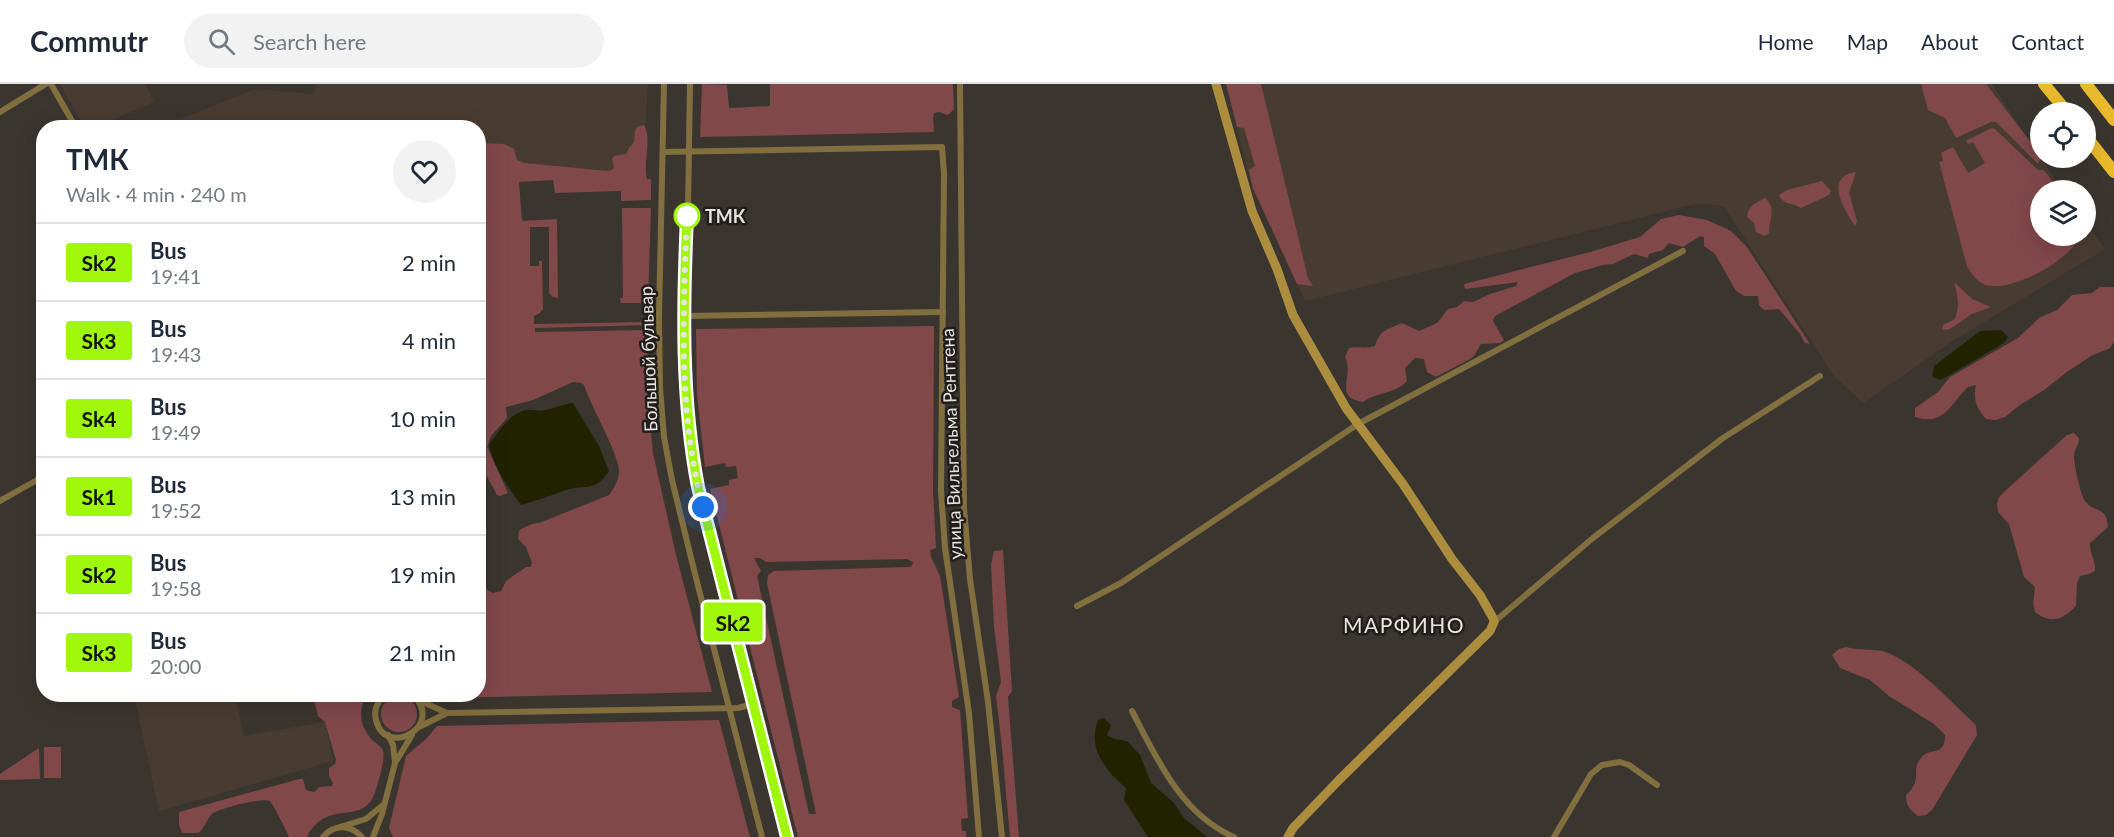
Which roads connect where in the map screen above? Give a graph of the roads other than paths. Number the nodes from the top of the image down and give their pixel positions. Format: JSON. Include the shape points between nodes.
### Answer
{"nodes":[{"id":1,"x":46,"y":84,"type":"edge"},
{"id":2,"x":51,"y":84,"type":"edge"},
{"id":3,"x":664,"y":84,"type":"edge"},
{"id":4,"x":690,"y":84,"type":"edge"},
{"id":5,"x":960,"y":84,"type":"edge"},
{"id":6,"x":1216,"y":84,"type":"edge"},
{"id":7,"x":2044,"y":84,"type":"edge"},
{"id":8,"x":2090,"y":89,"type":"edge"},
{"id":9,"x":2059,"y":102,"type":"edge"},
{"id":10,"x":0,"y":112,"type":"edge"},
{"id":11,"x":71,"y":120,"type":"edge"},
{"id":12,"x":2114,"y":120,"type":"edge"},
{"id":13,"x":2096,"y":149,"type":"edge"},
{"id":14,"x":663,"y":152,"type":"junction"},
{"id":15,"x":688,"y":152,"type":"junction"},
{"id":16,"x":2114,"y":172,"type":"edge"},
{"id":17,"x":1683,"y":251,"type":"dead end"},
{"id":18,"x":943,"y":312,"type":"junction"},
{"id":19,"x":685,"y":316,"type":"junction"},
{"id":20,"x":1820,"y":376,"type":"dead end"},
{"id":21,"x":1358,"y":424,"type":"junction"},
{"id":22,"x":36,"y":481,"type":"edge"},
{"id":23,"x":0,"y":501,"type":"edge"},
{"id":24,"x":1077,"y":606,"type":"dead end"},
{"id":25,"x":1494,"y":622,"type":"junction"},
{"id":26,"x":379,"y":702,"type":"edge"},
{"id":27,"x":418,"y":702,"type":"edge"},
{"id":28,"x":425,"y":702,"type":"edge"},
{"id":29,"x":753,"y":704,"type":"junction"},
{"id":30,"x":728,"y":708,"type":"junction"},
{"id":31,"x":1132,"y":711,"type":"dead end"},
{"id":32,"x":447,"y":713,"type":"junction"},
{"id":33,"x":417,"y":729,"type":"junction"},
{"id":34,"x":388,"y":735,"type":"junction"},
{"id":35,"x":395,"y":763,"type":"junction"},
{"id":36,"x":1657,"y":785,"type":"dead end"},
{"id":37,"x":386,"y":802,"type":"junction"},
{"id":38,"x":340,"y":827,"type":"junction"},
{"id":39,"x":323,"y":837,"type":"edge"},
{"id":40,"x":362,"y":837,"type":"edge"},
{"id":41,"x":373,"y":837,"type":"edge"},
{"id":42,"x":762,"y":837,"type":"edge"},
{"id":43,"x":787,"y":837,"type":"edge"},
{"id":44,"x":979,"y":837,"type":"edge"},
{"id":45,"x":1002,"y":837,"type":"edge"},
{"id":46,"x":1234,"y":837,"type":"edge"},
{"id":47,"x":1288,"y":837,"type":"edge"},
{"id":48,"x":1554,"y":837,"type":"edge"}],
"edges":[{"from":1,"to":10,"type":"street"},
{"from":2,"to":11,"type":"street"},
{"from":3,"to":14,"type":"street","name":"Большой бульвар"},
{"from":4,"to":15,"type":"street","name":"Большой бульвар"},
{"from":5,"to":45,"type":"street","name":"улица Вильгельма Рентгена","via":[[964,508]]},
{"from":6,"to":21,"type":"street","via":[[1252,211],[1293,315]]},
{"from":7,"to":9,"type":"highway"},
{"from":8,"to":12,"type":"highway"},
{"from":13,"to":16,"type":"highway"},
{"from":14,"to":15,"type":"street"},
{"from":14,"to":30,"type":"street","name":"Большой бульвар","via":[[660,376],[664,437]]},
{"from":15,"to":18,"type":"street","name":"улица Вильгельма Рентгена","via":[[942,147]]},
{"from":15,"to":19,"type":"street","name":"Большой бульвар"},
{"from":17,"to":21,"type":"street"},
{"from":18,"to":19,"type":"street"},
{"from":18,"to":44,"type":"street","name":"улица Вильгельма Рентгена","via":[[944,539],[968,702]]},
{"from":19,"to":29,"type":"street","name":"Большой бульвар","via":[[685,397],[692,457]]},
{"from":20,"to":25,"type":"street","via":[[1714,445],[1593,538]]},
{"from":21,"to":24,"type":"street","via":[[1121,583]]},
{"from":21,"to":25,"type":"street","via":[[1480,595]]},
{"from":22,"to":23,"type":"street"},
{"from":25,"to":47,"type":"street","via":[[1490,631],[1339,780]]},
{"from":26,"to":34,"type":"street","via":[[375,719]]},
{"from":27,"to":33,"type":"street","via":[[423,712]]},
{"from":28,"to":32,"type":"street"},
{"from":29,"to":30,"type":"street"},
{"from":29,"to":43,"type":"street","name":"Большой бульвар"},
{"from":30,"to":32,"type":"street"},
{"from":30,"to":42,"type":"street","name":"Большой бульвар"},
{"from":31,"to":46,"type":"street","via":[[1179,794],[1202,818]]},
{"from":32,"to":33,"type":"street"},
{"from":33,"to":34,"type":"street","via":[[402,738]]},
{"from":33,"to":35,"type":"street"},
{"from":34,"to":35,"type":"street"},
{"from":35,"to":37,"type":"street"},
{"from":36,"to":48,"type":"street","via":[[1629,765],[1602,765],[1591,774]]},
{"from":37,"to":38,"type":"street","via":[[366,819]]},
{"from":37,"to":41,"type":"street"},
{"from":38,"to":39,"type":"street"},
{"from":38,"to":40,"type":"street","via":[[352,829]]}]}
